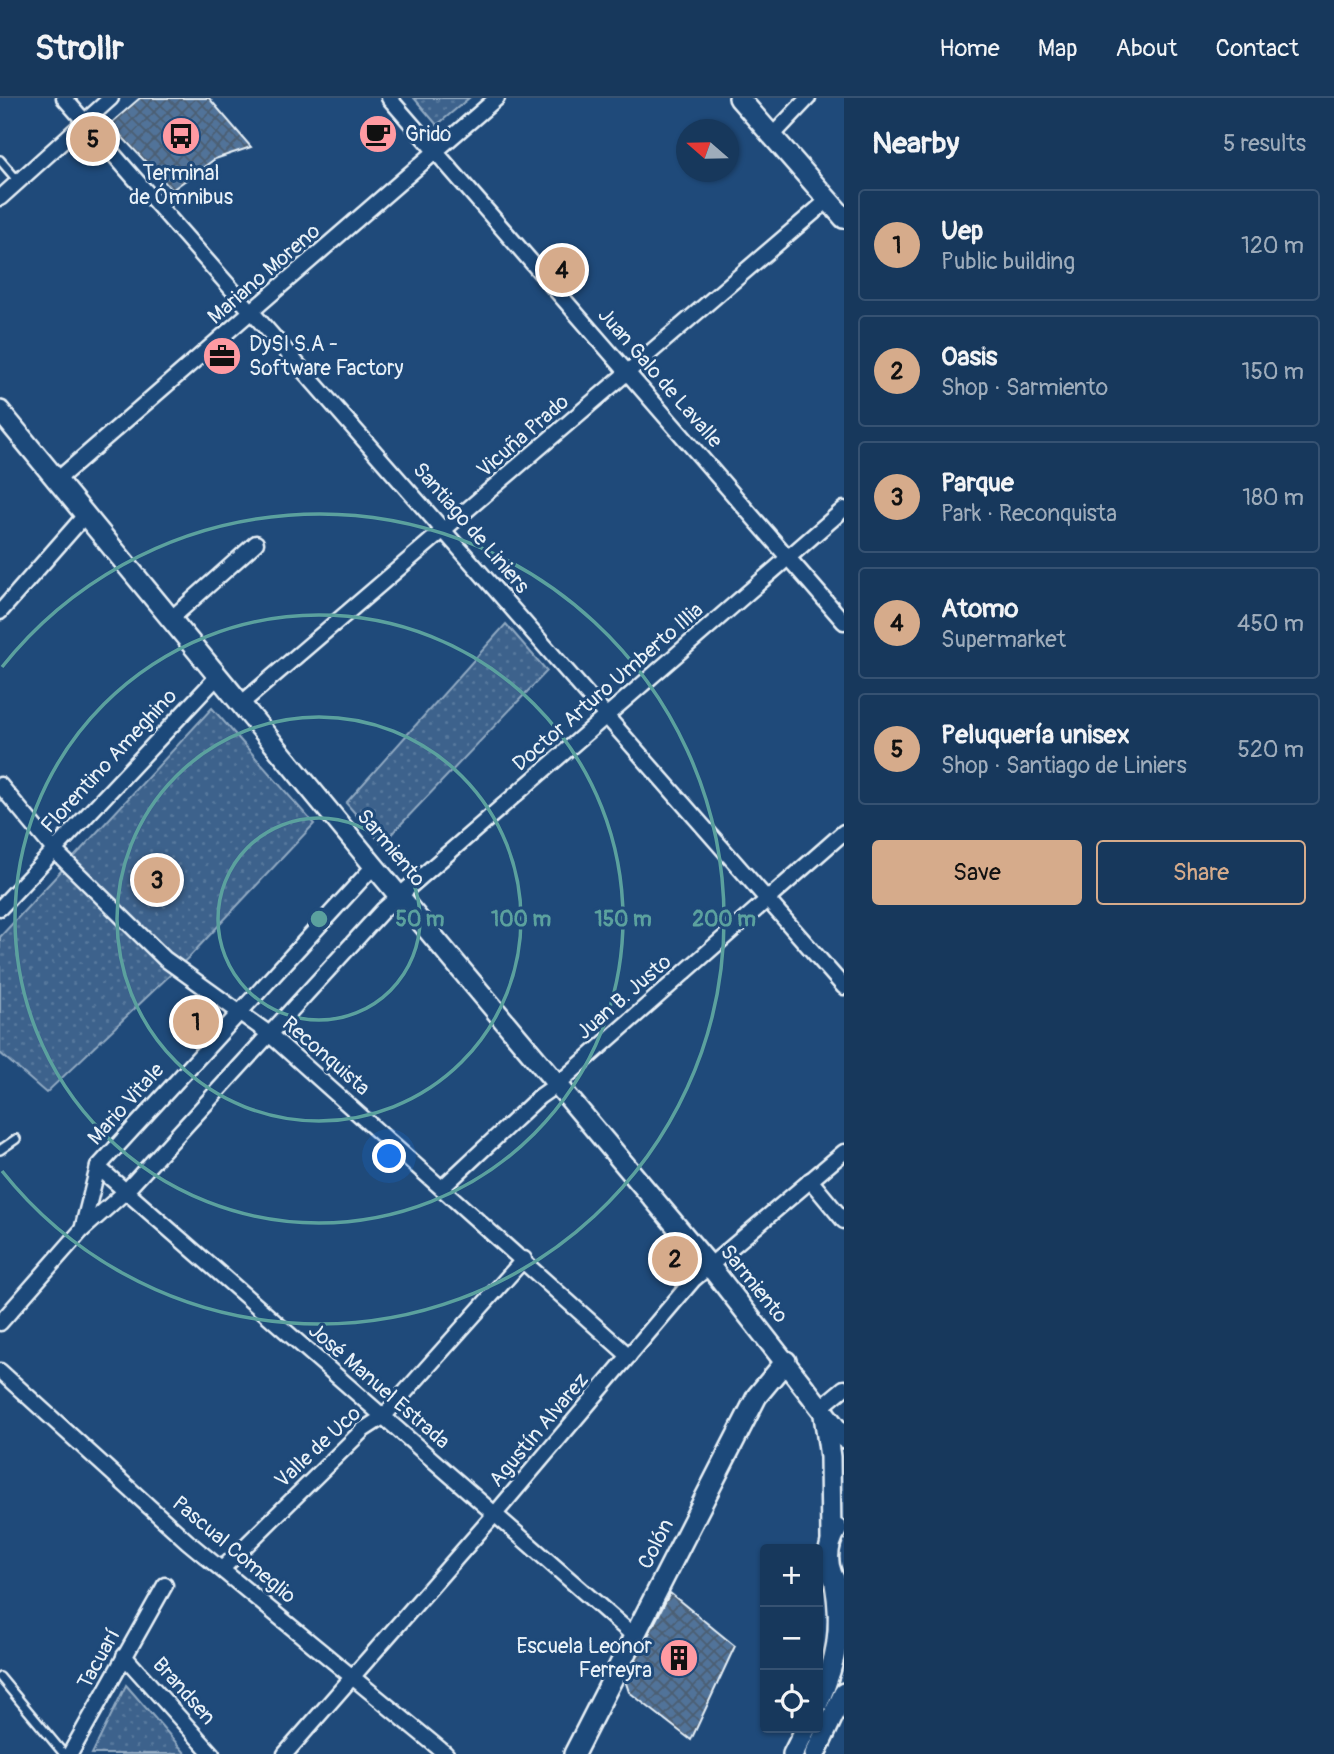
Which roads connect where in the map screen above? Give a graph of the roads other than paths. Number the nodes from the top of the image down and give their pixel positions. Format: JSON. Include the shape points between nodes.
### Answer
{"nodes":[{"id":1,"x":64,"y":98,"type":"edge"},
{"id":2,"x":111,"y":98,"type":"edge"},
{"id":3,"x":389,"y":98,"type":"edge"},
{"id":4,"x":497,"y":98,"type":"edge"},
{"id":5,"x":739,"y":98,"type":"edge"},
{"id":6,"x":808,"y":98,"type":"edge"},
{"id":7,"x":84,"y":121,"type":"junction"},
{"id":8,"x":772,"y":136,"type":"junction"},
{"id":9,"x":436,"y":151,"type":"junction"},
{"id":10,"x":0,"y":160,"type":"edge"},
{"id":11,"x":18,"y":181,"type":"junction"},
{"id":12,"x":0,"y":198,"type":"edge"},
{"id":13,"x":828,"y":200,"type":"junction"},
{"id":14,"x":844,"y":218,"type":"edge"},
{"id":15,"x":253,"y":312,"type":"junction"},
{"id":16,"x":628,"y":373,"type":"junction"},
{"id":17,"x":0,"y":411,"type":"edge"},
{"id":18,"x":57,"y":480,"type":"junction"},
{"id":19,"x":844,"y":509,"type":"edge"},
{"id":20,"x":86,"y":514,"type":"junction"},
{"id":21,"x":446,"y":531,"type":"junction"},
{"id":22,"x":256,"y":543,"type":"dead end"},
{"id":23,"x":788,"y":558,"type":"junction"},
{"id":24,"x":0,"y":612,"type":"edge"},
{"id":25,"x":173,"y":617,"type":"junction"},
{"id":26,"x":844,"y":622,"type":"edge"},
{"id":27,"x":219,"y":675,"type":"junction"},
{"id":28,"x":242,"y":703,"type":"junction"},
{"id":29,"x":607,"y":717,"type":"junction"},
{"id":30,"x":0,"y":785,"type":"edge"},
{"id":31,"x":844,"y":832,"type":"edge"},
{"id":32,"x":54,"y":850,"type":"junction"},
{"id":33,"x":374,"y":866,"type":"junction"},
{"id":34,"x":400,"y":895,"type":"junction"},
{"id":35,"x":767,"y":900,"type":"junction"},
{"id":36,"x":0,"y":908,"type":"edge"},
{"id":37,"x":844,"y":987,"type":"edge"},
{"id":38,"x":239,"y":1011,"type":"junction"},
{"id":39,"x":268,"y":1033,"type":"junction"},
{"id":40,"x":559,"y":1083,"type":"junction"},
{"id":41,"x":16,"y":1139,"type":"dead end"},
{"id":42,"x":0,"y":1150,"type":"edge"},
{"id":43,"x":844,"y":1152,"type":"edge"},
{"id":44,"x":98,"y":1167,"type":"junction"},
{"id":45,"x":810,"y":1180,"type":"junction"},
{"id":46,"x":443,"y":1186,"type":"junction"},
{"id":47,"x":125,"y":1192,"type":"junction"},
{"id":48,"x":844,"y":1221,"type":"edge"},
{"id":49,"x":81,"y":1231,"type":"junction"},
{"id":50,"x":524,"y":1259,"type":"junction"},
{"id":51,"x":709,"y":1265,"type":"junction"},
{"id":52,"x":0,"y":1323,"type":"edge"},
{"id":53,"x":629,"y":1356,"type":"junction"},
{"id":54,"x":786,"y":1361,"type":"junction"},
{"id":55,"x":0,"y":1371,"type":"edge"},
{"id":56,"x":844,"y":1388,"type":"edge"},
{"id":57,"x":822,"y":1411,"type":"junction"},
{"id":58,"x":383,"y":1417,"type":"junction"},
{"id":59,"x":844,"y":1438,"type":"edge"},
{"id":60,"x":495,"y":1514,"type":"junction"},
{"id":61,"x":844,"y":1520,"type":"edge"},
{"id":62,"x":831,"y":1539,"type":"junction"},
{"id":63,"x":222,"y":1569,"type":"junction"},
{"id":64,"x":165,"y":1585,"type":"dead end"},
{"id":65,"x":840,"y":1588,"type":"edge"},
{"id":66,"x":634,"y":1636,"type":"junction"},
{"id":67,"x":124,"y":1656,"type":"junction"},
{"id":68,"x":353,"y":1675,"type":"junction"},
{"id":69,"x":0,"y":1677,"type":"edge"},
{"id":70,"x":823,"y":1687,"type":"edge"},
{"id":71,"x":844,"y":1693,"type":"edge"},
{"id":72,"x":804,"y":1733,"type":"edge"},
{"id":73,"x":64,"y":1754,"type":"edge"},
{"id":74,"x":70,"y":1754,"type":"edge"},
{"id":75,"x":212,"y":1754,"type":"edge"},
{"id":76,"x":285,"y":1754,"type":"edge"},
{"id":77,"x":446,"y":1754,"type":"edge"},
{"id":78,"x":574,"y":1754,"type":"edge"},
{"id":79,"x":793,"y":1754,"type":"edge"},
{"id":80,"x":815,"y":1754,"type":"edge"}],
"edges":[{"from":1,"to":7,"type":"street","name":"Santiago de Liniers"},
{"from":2,"to":7,"type":"street"},
{"from":3,"to":9,"type":"street","name":"Juan Galo de Lavalle"},
{"from":4,"to":9,"type":"street","name":"Mariano Moreno"},
{"from":5,"to":8,"type":"street"},
{"from":6,"to":8,"type":"street"},
{"from":7,"to":11,"type":"street"},
{"from":7,"to":15,"type":"street","name":"Santiago de Liniers"},
{"from":8,"to":13,"type":"street"},
{"from":9,"to":15,"type":"street","name":"Mariano Moreno"},
{"from":9,"to":16,"type":"street","name":"Juan Galo de Lavalle"},
{"from":10,"to":11,"type":"lane"},
{"from":11,"to":12,"type":"street"},
{"from":13,"to":14,"type":"street"},
{"from":13,"to":16,"type":"street","name":"Vicuña Prado"},
{"from":15,"to":18,"type":"street","name":"Mariano Moreno"},
{"from":15,"to":21,"type":"street","name":"Santiago de Liniers"},
{"from":16,"to":21,"type":"street","name":"Vicuña Prado"},
{"from":16,"to":23,"type":"street","name":"Juan Galo de Lavalle"},
{"from":17,"to":18,"type":"street","name":"Sarmiento"},
{"from":18,"to":20,"type":"street","name":"Sarmiento"},
{"from":19,"to":23,"type":"street","name":"Doctor Arturo Umberto Illia"},
{"from":20,"to":24,"type":"street"},
{"from":20,"to":25,"type":"street","name":"Sarmiento"},
{"from":21,"to":28,"type":"street","name":"Vicuña Prado"},
{"from":21,"to":29,"type":"street","name":"Santiago de Liniers"},
{"from":22,"to":25,"type":"street"},
{"from":23,"to":26,"type":"street","name":"Juan Galo de Lavalle"},
{"from":23,"to":29,"type":"street","name":"Doctor Arturo Umberto Illia"},
{"from":25,"to":27,"type":"street","name":"Sarmiento"},
{"from":27,"to":28,"type":"street","name":"Sarmiento"},
{"from":27,"to":32,"type":"street","name":"Florentino Ameghino"},
{"from":28,"to":33,"type":"street","name":"Sarmiento"},
{"from":29,"to":34,"type":"street","name":"Doctor Arturo Umberto Illia"},
{"from":29,"to":35,"type":"street","name":"Santiago de Liniers"},
{"from":30,"to":32,"type":"street","name":"Reconquista"},
{"from":31,"to":35,"type":"street","name":"Juan B. Justo"},
{"from":32,"to":36,"type":"street","name":"Florentino Ameghino"},
{"from":32,"to":38,"type":"street","name":"Reconquista","via":[[165,959]]},
{"from":33,"to":34,"type":"street","name":"Sarmiento"},
{"from":33,"to":38,"type":"street","name":"Mario Vitale"},
{"from":34,"to":39,"type":"street","name":"Mario Vitale"},
{"from":34,"to":40,"type":"street","name":"Sarmiento"},
{"from":35,"to":37,"type":"street","name":"Santiago de Liniers"},
{"from":35,"to":40,"type":"street","name":"Juan B. Justo"},
{"from":38,"to":39,"type":"street","name":"Reconquista"},
{"from":38,"to":44,"type":"street","name":"Mario Vitale"},
{"from":39,"to":46,"type":"street","name":"Reconquista"},
{"from":39,"to":47,"type":"street","name":"Mario Vitale"},
{"from":40,"to":46,"type":"street","name":"Juan B. Justo"},
{"from":40,"to":51,"type":"street","name":"Sarmiento"},
{"from":41,"to":42,"type":"lane"},
{"from":43,"to":45,"type":"street","name":"Agustín Alvarez"},
{"from":44,"to":47,"type":"street","name":"José Manuel Estrada"},
{"from":44,"to":49,"type":"street","name":"Mario Vitale"},
{"from":45,"to":48,"type":"street"},
{"from":45,"to":51,"type":"street","name":"Agustín Alvarez"},
{"from":46,"to":50,"type":"street","name":"Reconquista"},
{"from":47,"to":49,"type":"street","name":"Mario Vitale"},
{"from":47,"to":58,"type":"street","name":"José Manuel Estrada"},
{"from":49,"to":52,"type":"street","name":"Mario Vitale"},
{"from":50,"to":53,"type":"street","name":"Reconquista"},
{"from":50,"to":58,"type":"street","name":"Valle de Uco"},
{"from":51,"to":53,"type":"street","name":"Agustín Alvarez"},
{"from":51,"to":54,"type":"street","name":"Sarmiento"},
{"from":53,"to":60,"type":"street","name":"Agustín Alvarez"},
{"from":54,"to":57,"type":"street","name":"Sarmiento"},
{"from":54,"to":66,"type":"street","name":"Colón","via":[[757,1396]]},
{"from":55,"to":63,"type":"street","name":"Pascual Comeglio"},
{"from":56,"to":57,"type":"street"},
{"from":57,"to":59,"type":"street","name":"Sarmiento"},
{"from":57,"to":62,"type":"street","name":"Sarmiento","via":[[830,1457]]},
{"from":58,"to":60,"type":"street","name":"José Manuel Estrada"},
{"from":58,"to":63,"type":"street","name":"Valle de Uco","via":[[363,1430]]},
{"from":60,"to":66,"type":"street","name":"José Manuel Estrada"},
{"from":60,"to":68,"type":"street","name":"Agustín Alvarez"},
{"from":61,"to":62,"type":"street"},
{"from":62,"to":65,"type":"street","name":"Sarmiento","via":[[829,1569]]},
{"from":63,"to":68,"type":"street","name":"Pascual Comeglio"},
{"from":64,"to":67,"type":"street","name":"Tacuarí"},
{"from":65,"to":70,"type":"street","via":[[839,1636]]},
{"from":66,"to":78,"type":"street","name":"Colón"},
{"from":67,"to":74,"type":"street","name":"Tacuarí"},
{"from":67,"to":75,"type":"street","name":"Brandsen"},
{"from":68,"to":76,"type":"street","name":"Agustín Alvarez"},
{"from":68,"to":77,"type":"street","name":"Pascual Comeglio"},
{"from":69,"to":73,"type":"lane"},
{"from":71,"to":80,"type":"street"},
{"from":72,"to":79,"type":"street"}]}
